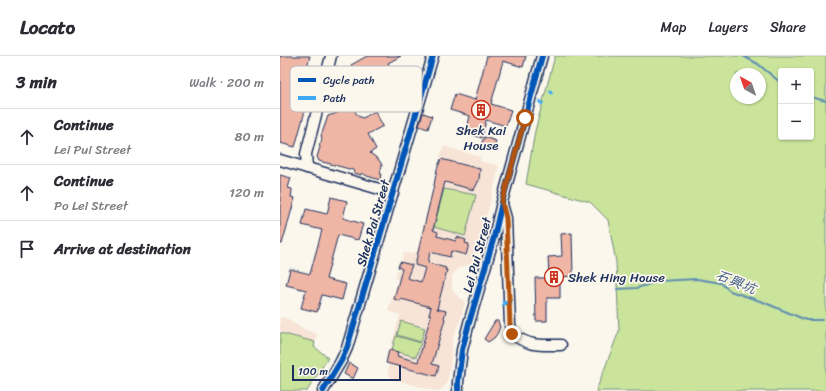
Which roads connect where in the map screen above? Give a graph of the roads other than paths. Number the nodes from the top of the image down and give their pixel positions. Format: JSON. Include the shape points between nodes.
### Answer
{"nodes":[{"id":1,"x":331,"y":56,"type":"edge"},
{"id":2,"x":433,"y":56,"type":"edge"},
{"id":3,"x":542,"y":56,"type":"edge"},
{"id":4,"x":328,"y":66,"type":"edge"},
{"id":5,"x":422,"y":94,"type":"edge"},
{"id":6,"x":317,"y":112,"type":"edge"},
{"id":7,"x":417,"y":112,"type":"edge"},
{"id":8,"x":280,"y":160,"type":"edge"},
{"id":9,"x":307,"y":168,"type":"junction"},
{"id":10,"x":393,"y":193,"type":"junction"},
{"id":11,"x":502,"y":202,"type":"junction"},
{"id":12,"x":494,"y":237,"type":"junction"},
{"id":13,"x":506,"y":241,"type":"junction"},
{"id":14,"x":561,"y":345,"type":"dead end"},
{"id":15,"x":323,"y":391,"type":"edge"},
{"id":16,"x":458,"y":391,"type":"edge"}],
"edges":[{"from":1,"to":4,"type":"street"},
{"from":2,"to":5,"type":"street","name":"Shek Pai Street"},
{"from":3,"to":11,"type":"street","name":"Lei Pui Street"},
{"from":6,"to":9,"type":"street","via":[[306,154]]},
{"from":7,"to":10,"type":"street","name":"Shek Pai Street"},
{"from":8,"to":9,"type":"street"},
{"from":9,"to":10,"type":"street"},
{"from":10,"to":15,"type":"street","name":"Shek Pai Street","via":[[347,348]]},
{"from":11,"to":12,"type":"street","name":"Lei Pui Street"},
{"from":11,"to":13,"type":"street","via":[[506,218]]},
{"from":12,"to":13,"type":"street"},
{"from":12,"to":16,"type":"street","name":"Lei Pui Street","via":[[462,350]]},
{"from":13,"to":14,"type":"street","via":[[512,334],[528,343]]}]}
